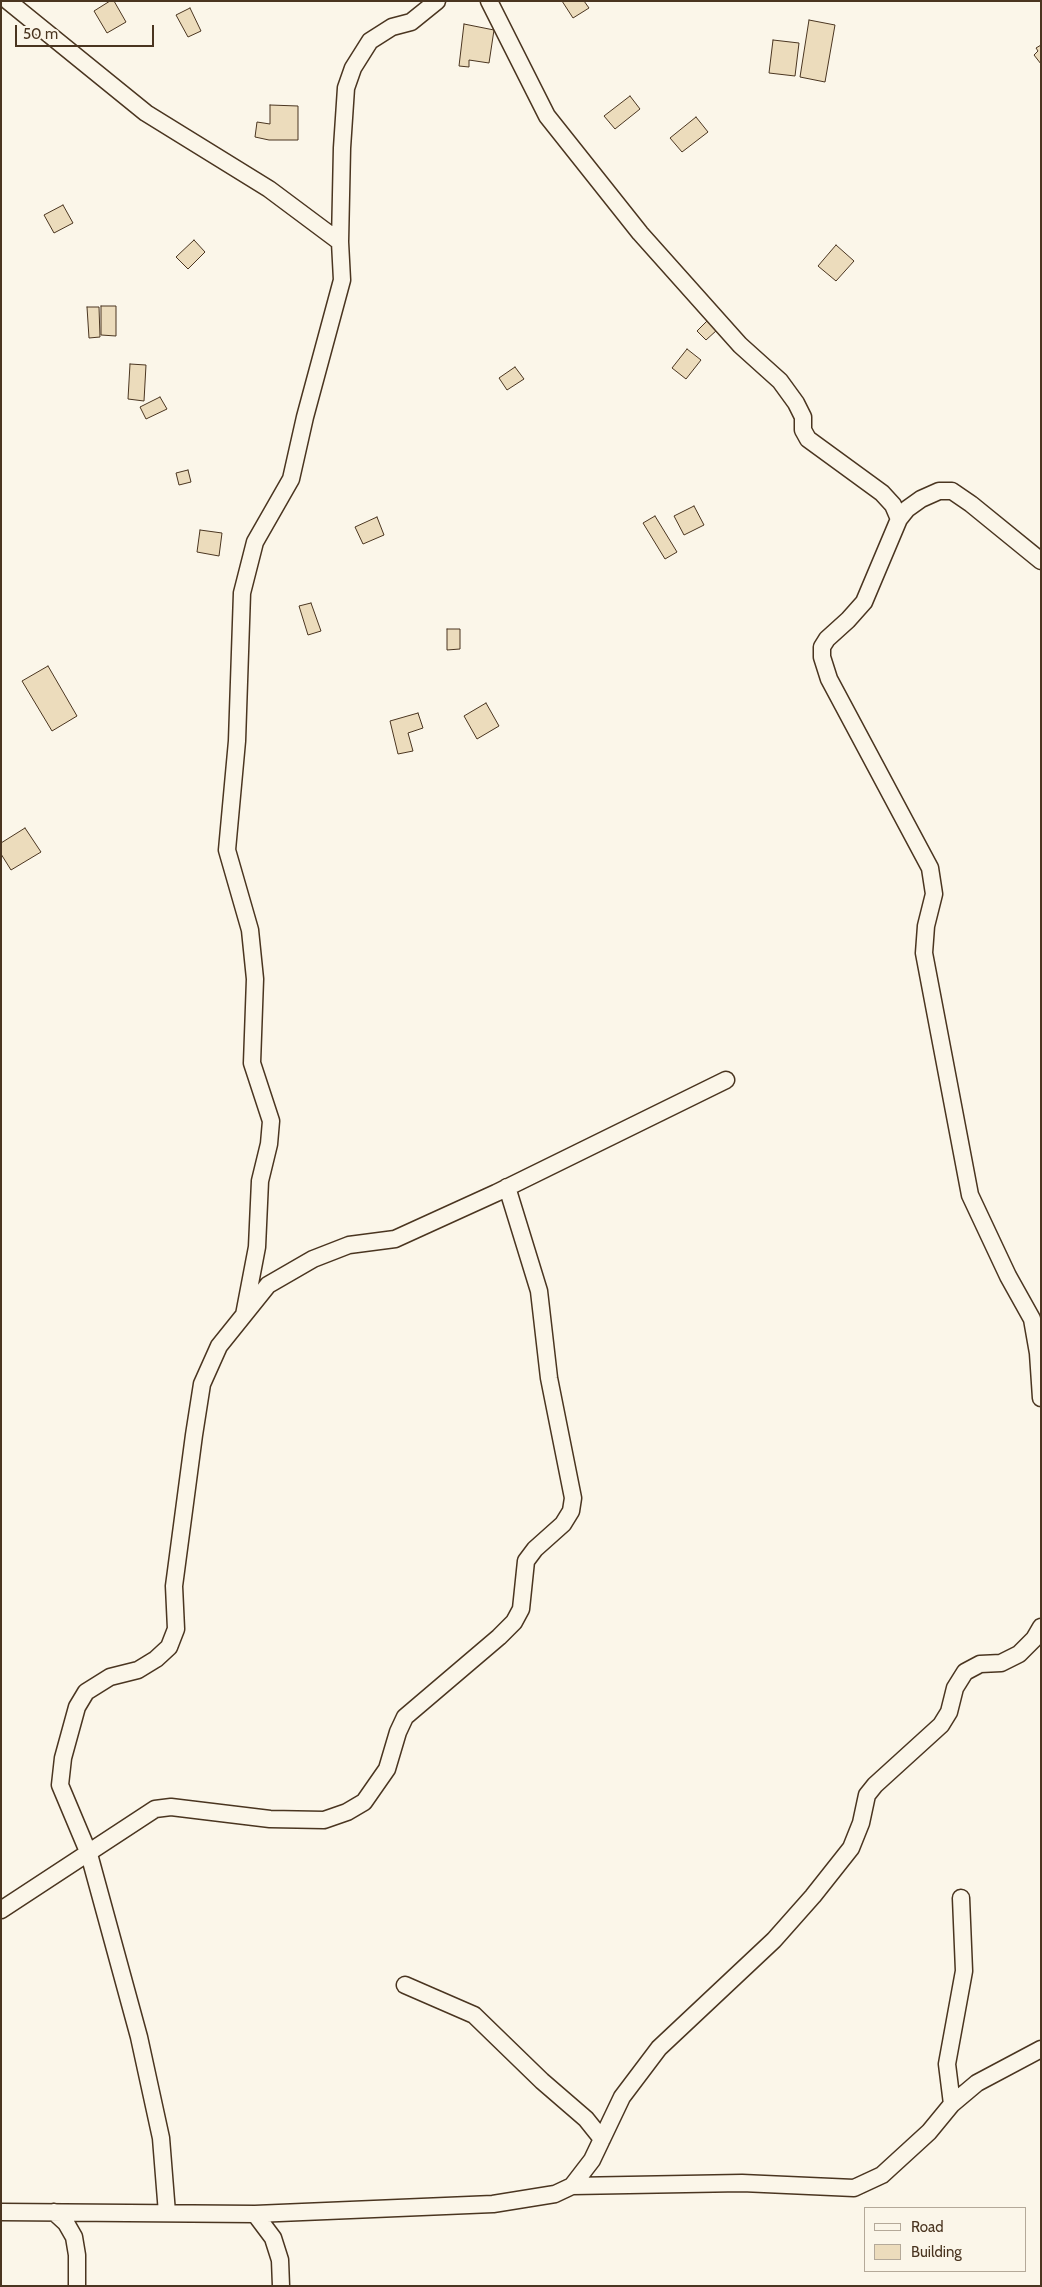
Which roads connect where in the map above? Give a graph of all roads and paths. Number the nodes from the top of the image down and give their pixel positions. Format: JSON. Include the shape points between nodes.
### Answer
{"nodes":[{"id":1,"x":8,"y":1,"type":"edge"},
{"id":2,"x":437,"y":1,"type":"edge"},
{"id":3,"x":488,"y":1,"type":"edge"},
{"id":4,"x":340,"y":242,"type":"junction"},
{"id":5,"x":900,"y":519,"type":"junction"},
{"id":6,"x":1041,"y":561,"type":"edge"},
{"id":7,"x":726,"y":1080,"type":"dead end"},
{"id":8,"x":507,"y":1187,"type":"junction"},
{"id":9,"x":244,"y":1318,"type":"junction"},
{"id":10,"x":1041,"y":1398,"type":"edge"},
{"id":11,"x":1041,"y":1628,"type":"edge"},
{"id":12,"x":89,"y":1854,"type":"junction"},
{"id":13,"x":961,"y":1898,"type":"dead end"},
{"id":14,"x":1,"y":1910,"type":"edge"},
{"id":15,"x":405,"y":1985,"type":"dead end"},
{"id":16,"x":1041,"y":2049,"type":"edge"},
{"id":17,"x":952,"y":2104,"type":"junction"},
{"id":18,"x":602,"y":2139,"type":"junction"},
{"id":19,"x":572,"y":2186,"type":"junction"},
{"id":20,"x":1,"y":2212,"type":"edge"},
{"id":21,"x":54,"y":2212,"type":"junction"},
{"id":22,"x":167,"y":2213,"type":"junction"},
{"id":23,"x":255,"y":2214,"type":"junction"},
{"id":24,"x":77,"y":2286,"type":"edge"},
{"id":25,"x":281,"y":2286,"type":"edge"}],
"edges":[{"from":1,"to":4,"type":"street","via":[[146,114],[268,189]]},
{"from":2,"to":4,"type":"street","via":[[411,22],[392,27],[370,41],[353,68],[346,88],[343,128]]},
{"from":3,"to":5,"type":"street","via":[[547,116],[640,233],[740,345],[780,381],[803,417],[803,430],[808,439],[882,493]]},
{"from":4,"to":9,"type":"street","via":[[342,280],[291,479],[255,542],[242,594],[237,740],[227,850],[250,930],[255,979],[252,1063],[271,1121],[260,1181],[256,1246]]},
{"from":5,"to":6,"type":"street","via":[[921,499],[939,490],[952,491]]},
{"from":5,"to":10,"type":"street","via":[[864,602],[827,639],[822,647],[822,657],[829,679],[930,868],[934,894],[926,926],[924,953],[970,1195],[1032,1320]]},
{"from":7,"to":8,"type":"street"},
{"from":8,"to":9,"type":"street","via":[[395,1240],[350,1245],[313,1259],[268,1285]]},
{"from":8,"to":12,"type":"street","via":[[540,1291],[549,1378],[573,1498],[571,1511],[563,1524],[526,1561],[521,1609],[514,1622],[405,1717],[387,1769],[364,1802],[347,1812],[324,1820],[270,1819],[171,1807],[155,1809]]},
{"from":9,"to":12,"type":"street","via":[[219,1346],[202,1384],[174,1586],[176,1628],[169,1648],[138,1670],[110,1677],[86,1692],[77,1707],[63,1758],[60,1785]]},
{"from":11,"to":18,"type":"street","via":[[1019,1654],[1001,1663],[980,1664],[965,1672],[941,1724],[874,1784],[867,1795],[851,1848],[774,1940],[658,2048],[622,2097]]},
{"from":12,"to":14,"type":"street"},
{"from":12,"to":22,"type":"street","via":[[141,2046],[161,2138]]},
{"from":13,"to":17,"type":"street","via":[[964,1971],[946,2064]]},
{"from":15,"to":18,"type":"street","via":[[474,2015],[542,2082],[586,2119]]},
{"from":16,"to":17,"type":"street","via":[[977,2083]]},
{"from":17,"to":19,"type":"street","via":[[929,2132],[882,2175],[854,2188],[742,2183]]},
{"from":18,"to":19,"type":"street","via":[[592,2160]]},
{"from":19,"to":23,"type":"street","via":[[555,2194],[493,2204]]},
{"from":20,"to":21,"type":"street"},
{"from":21,"to":22,"type":"street"},
{"from":21,"to":24,"type":"street","via":[[66,2222],[74,2237]]},
{"from":22,"to":23,"type":"street"},
{"from":23,"to":25,"type":"street","via":[[273,2238],[280,2260]]}]}
